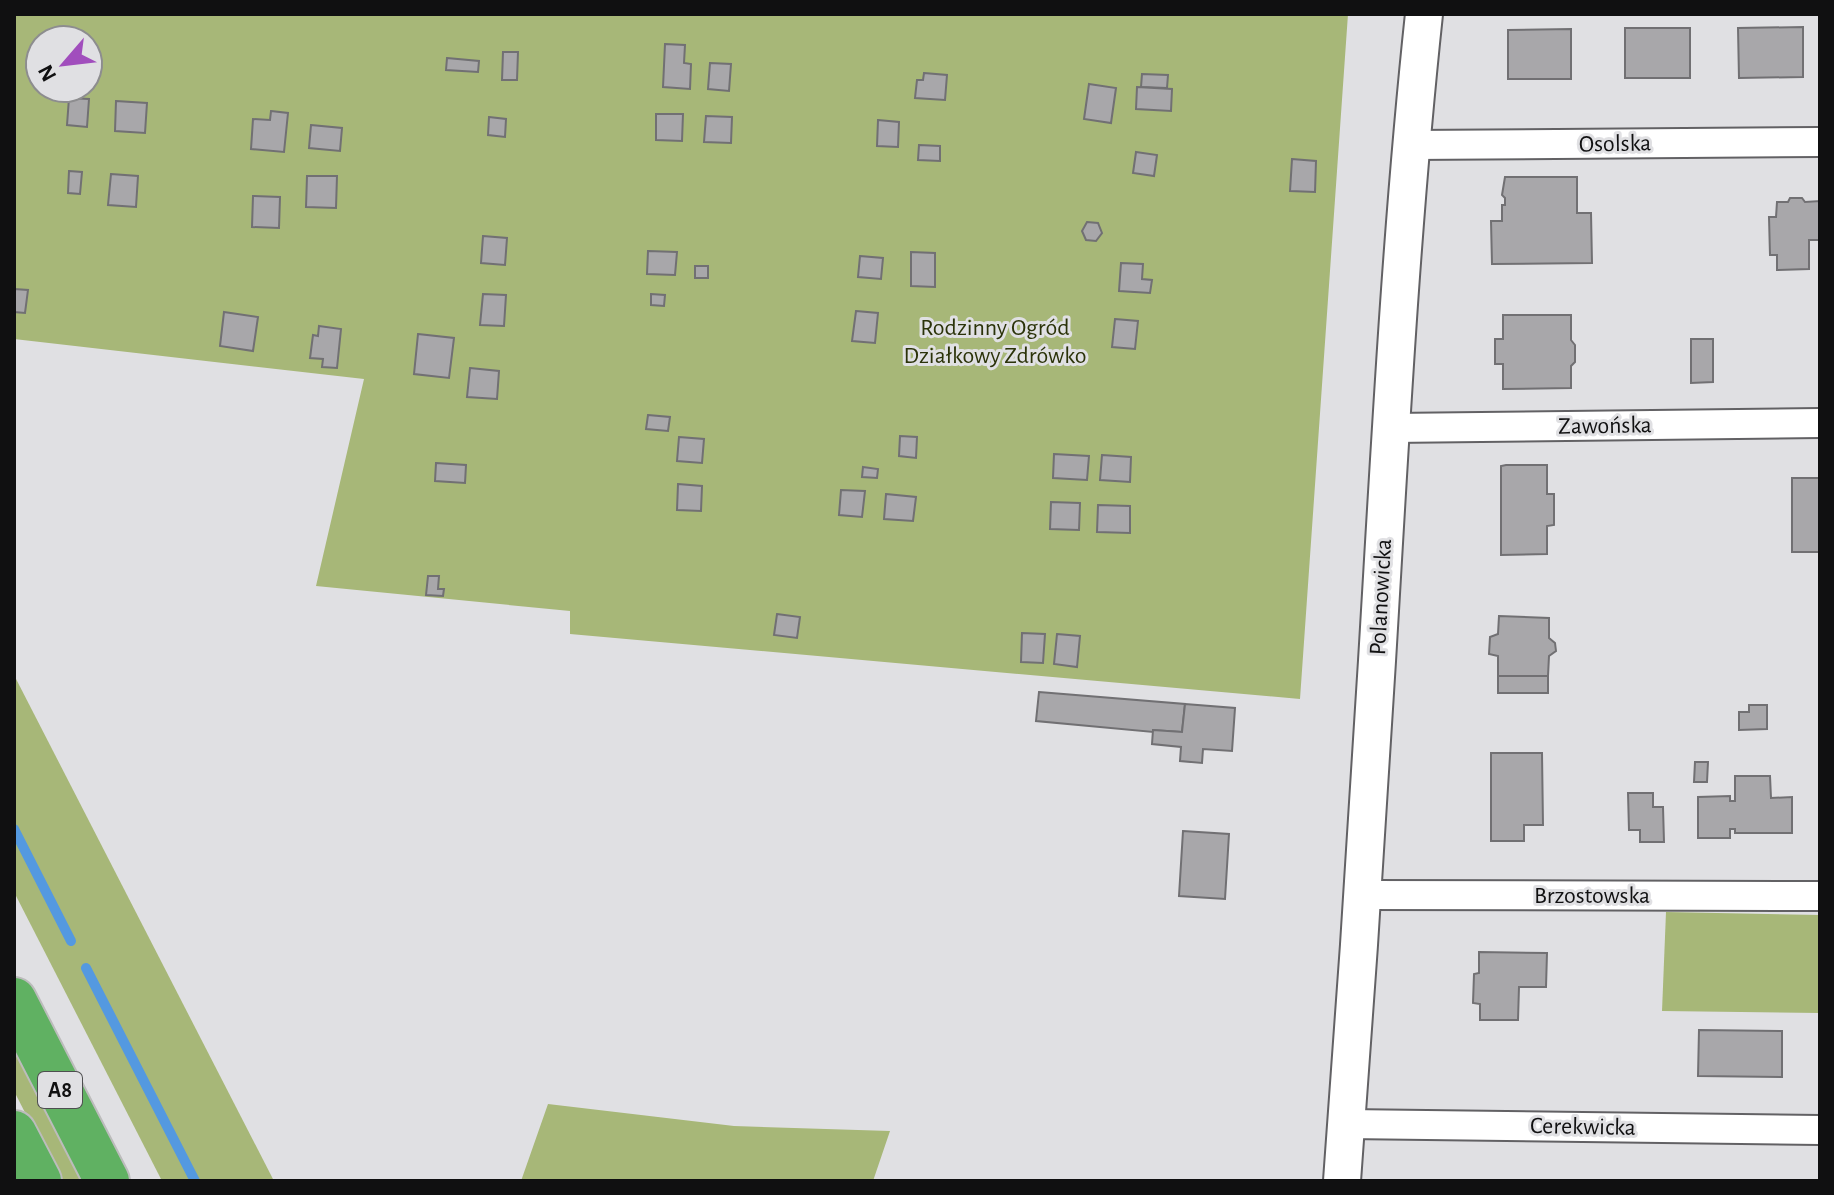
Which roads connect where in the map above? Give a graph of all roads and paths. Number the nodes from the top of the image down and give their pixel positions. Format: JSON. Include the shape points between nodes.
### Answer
{"nodes":[{"id":1,"x":1424,"y":14,"type":"edge"},
{"id":2,"x":1820,"y":142,"type":"edge"},
{"id":3,"x":1411,"y":145,"type":"junction"},
{"id":4,"x":1820,"y":423,"type":"edge"},
{"id":5,"x":1391,"y":428,"type":"junction"},
{"id":6,"x":1364,"y":895,"type":"junction"},
{"id":7,"x":1820,"y":896,"type":"edge"},
{"id":8,"x":14,"y":1000,"type":"edge"},
{"id":9,"x":1347,"y":1124,"type":"junction"},
{"id":10,"x":1820,"y":1130,"type":"edge"},
{"id":11,"x":14,"y":1133,"type":"edge"},
{"id":12,"x":39,"y":1181,"type":"edge"},
{"id":13,"x":107,"y":1181,"type":"edge"},
{"id":14,"x":1342,"y":1181,"type":"edge"}],
"edges":[{"from":1,"to":3,"type":"street","name":"Polanowicka"},
{"from":2,"to":3,"type":"street","name":"Osolska"},
{"from":3,"to":5,"type":"street","name":"Polanowicka"},
{"from":4,"to":5,"type":"street","name":"Zawońska"},
{"from":5,"to":6,"type":"street","name":"Polanowicka"},
{"from":6,"to":7,"type":"street","name":"Brzostowska"},
{"from":6,"to":9,"type":"street","name":"Polanowicka"},
{"from":8,"to":13,"type":"highway","number":"A8"},
{"from":9,"to":10,"type":"street","name":"Cerekwicka"},
{"from":9,"to":14,"type":"street","name":"Polanowicka"},
{"from":11,"to":12,"type":"highway","number":"A8"}]}
